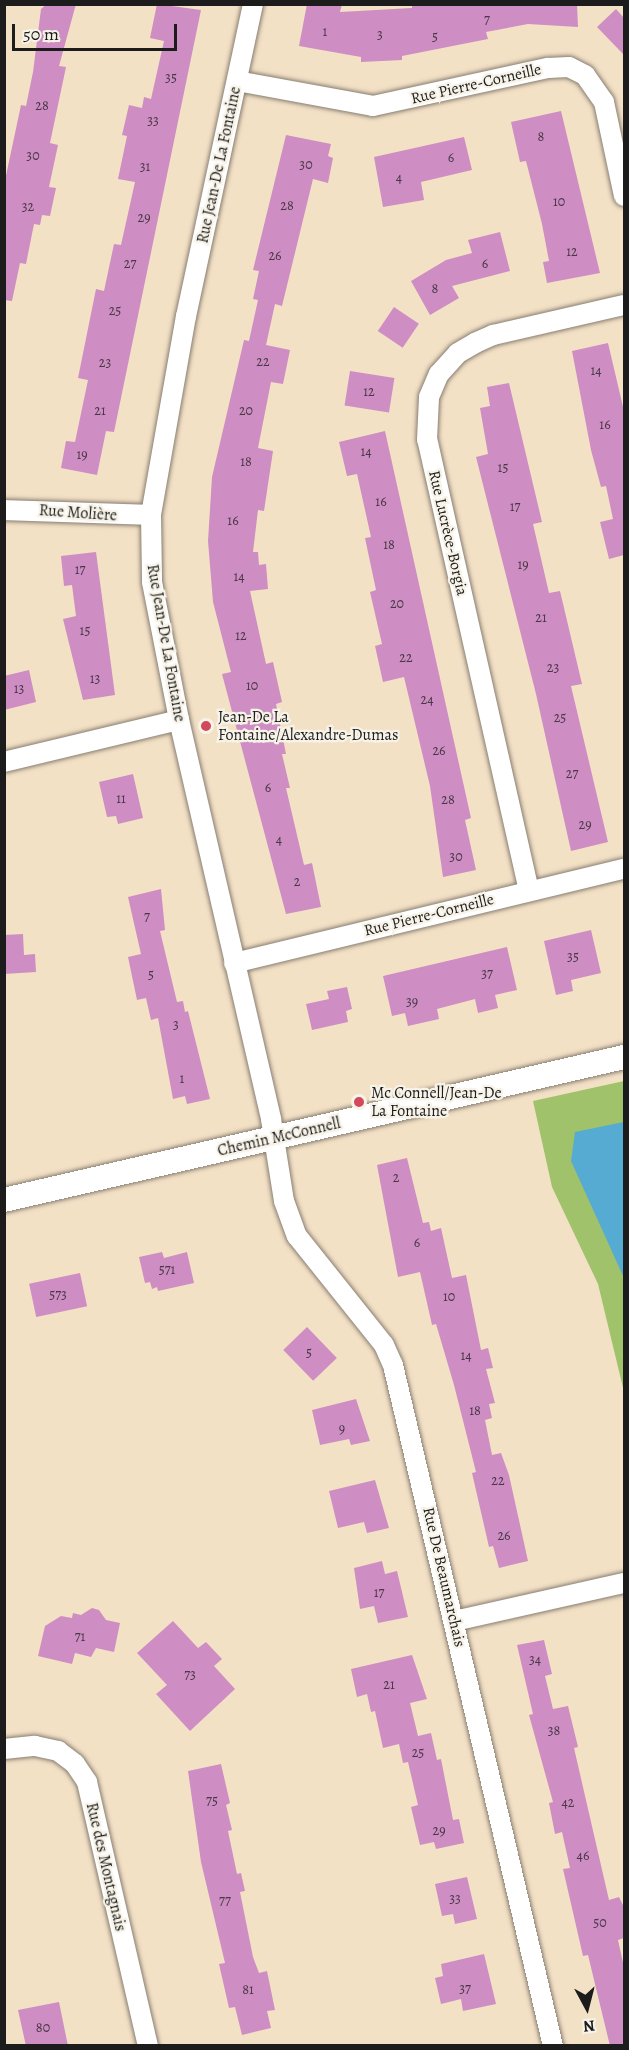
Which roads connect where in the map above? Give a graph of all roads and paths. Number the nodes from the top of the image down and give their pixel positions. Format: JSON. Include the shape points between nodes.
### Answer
{"nodes":[{"id":1,"x":253,"y":4,"type":"edge"},
{"id":2,"x":237,"y":81,"type":"junction"},
{"id":3,"x":624,"y":196,"type":"edge"},
{"id":4,"x":624,"y":305,"type":"edge"},
{"id":5,"x":4,"y":510,"type":"edge"},
{"id":6,"x":150,"y":515,"type":"junction"},
{"id":7,"x":179,"y":720,"type":"junction"},
{"id":8,"x":4,"y":762,"type":"edge"},
{"id":9,"x":624,"y":869,"type":"edge"},
{"id":10,"x":529,"y":891,"type":"junction"},
{"id":11,"x":234,"y":963,"type":"junction"},
{"id":12,"x":624,"y":1057,"type":"edge"},
{"id":13,"x":273,"y":1138,"type":"junction"},
{"id":14,"x":4,"y":1200,"type":"edge"},
{"id":15,"x":624,"y":1583,"type":"edge"},
{"id":16,"x":454,"y":1621,"type":"junction"},
{"id":17,"x":4,"y":1749,"type":"edge"},
{"id":18,"x":148,"y":2046,"type":"edge"},
{"id":19,"x":553,"y":2046,"type":"edge"}],
"edges":[{"from":1,"to":2,"type":"street","name":"Rue Jean-De La Fontaine"},
{"from":2,"to":3,"type":"street","name":"Rue Pierre-Corneille","via":[[374,106],[568,67],[585,75],[604,102]]},
{"from":2,"to":6,"type":"street","name":"Rue Jean-De La Fontaine","via":[[186,316]]},
{"from":4,"to":10,"type":"street","name":"Rue Lucrèce-Borgia","via":[[493,335],[475,343],[458,353],[439,374],[429,397],[427,440]]},
{"from":5,"to":6,"type":"street","name":"Rue Molière"},
{"from":6,"to":7,"type":"street","name":"Rue Jean-De La Fontaine","via":[[152,582]]},
{"from":7,"to":8,"type":"street"},
{"from":7,"to":11,"type":"street","name":"Rue Jean-De La Fontaine"},
{"from":9,"to":10,"type":"street","name":"Rue Pierre-Corneille"},
{"from":10,"to":11,"type":"street","name":"Rue Pierre-Corneille"},
{"from":11,"to":13,"type":"street","name":"Rue Jean-De La Fontaine"},
{"from":12,"to":13,"type":"street","name":"Chemin McConnell"},
{"from":13,"to":14,"type":"street","name":"Chemin McConnell"},
{"from":13,"to":16,"type":"street","name":"Rue De Beaumarchais","via":[[284,1201],[297,1236],[384,1345],[393,1365]]},
{"from":15,"to":16,"type":"street"},
{"from":16,"to":19,"type":"street","name":"Rue De Beaumarchais"},
{"from":17,"to":18,"type":"street","name":"Rue des Montagnais","via":[[35,1746],[58,1751],[75,1764],[87,1782]]}]}
